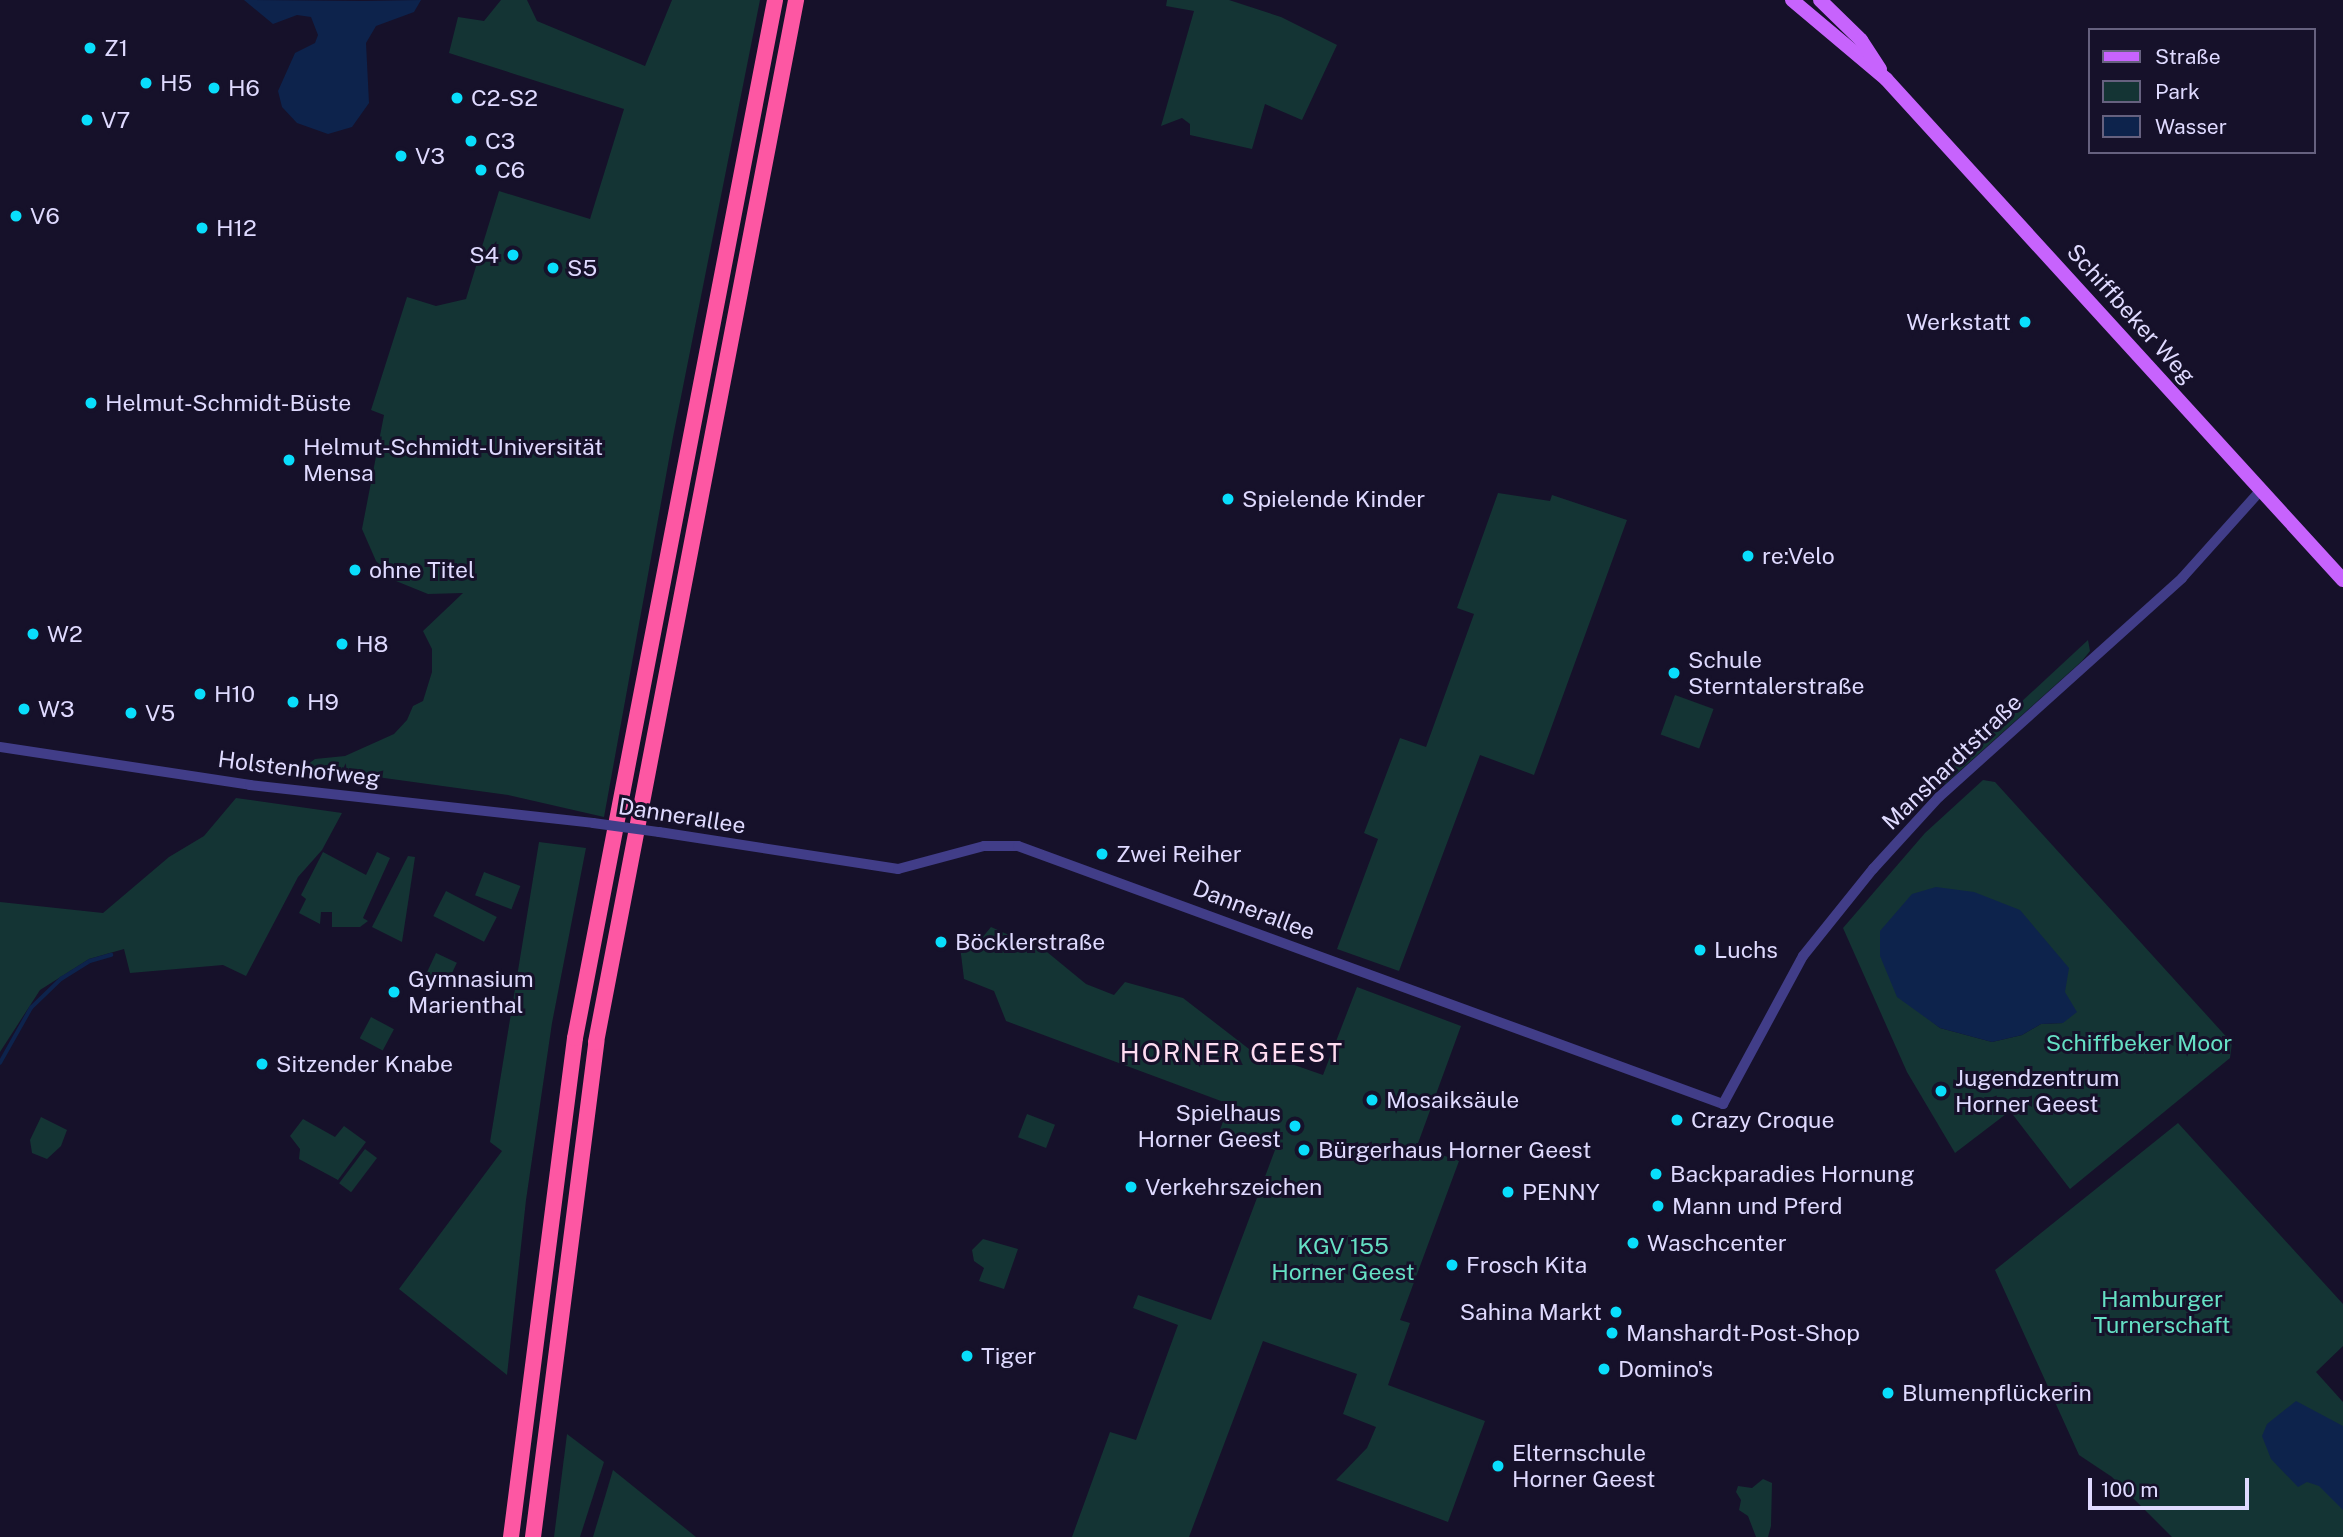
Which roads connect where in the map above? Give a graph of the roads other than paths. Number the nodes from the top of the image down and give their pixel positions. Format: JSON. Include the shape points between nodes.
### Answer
{"nodes":[{"id":1,"x":775,"y":0,"type":"edge"},
{"id":2,"x":796,"y":0,"type":"edge"},
{"id":3,"x":1792,"y":0,"type":"edge"},
{"id":4,"x":1820,"y":0,"type":"edge"},
{"id":5,"x":1886,"y":79,"type":"junction"},
{"id":6,"x":2261,"y":490,"type":"junction"},
{"id":7,"x":2343,"y":580,"type":"edge"},
{"id":8,"x":0,"y":747,"type":"edge"},
{"id":9,"x":593,"y":822,"type":"joint"},
{"id":10,"x":1723,"y":1104,"type":"joint"},
{"id":11,"x":511,"y":1537,"type":"edge"},
{"id":12,"x":533,"y":1537,"type":"edge"}],
"edges":[{"from":1,"to":11,"type":"highway","via":[[575,1038]]},
{"from":2,"to":12,"type":"highway","via":[[596,1042]]},
{"from":3,"to":5,"type":"main road","name":"Schiffbeker Weg"},
{"from":4,"to":5,"type":"main road","name":"Schiffbeker Weg","via":[[1861,40]]},
{"from":5,"to":6,"type":"main road","name":"Schiffbeker Weg"},
{"from":6,"to":7,"type":"main road","name":"Schiffbeker Weg"},
{"from":6,"to":10,"type":"street","name":"Manshardtstraße","via":[[2182,578],[1939,797],[1873,869],[1803,956]]},
{"from":8,"to":9,"type":"street","name":"Holstenhofweg","via":[[250,785]]},
{"from":9,"to":10,"type":"street","name":"Dannerallee","bridge":true,"via":[[898,869],[984,846],[1018,846]]}]}
